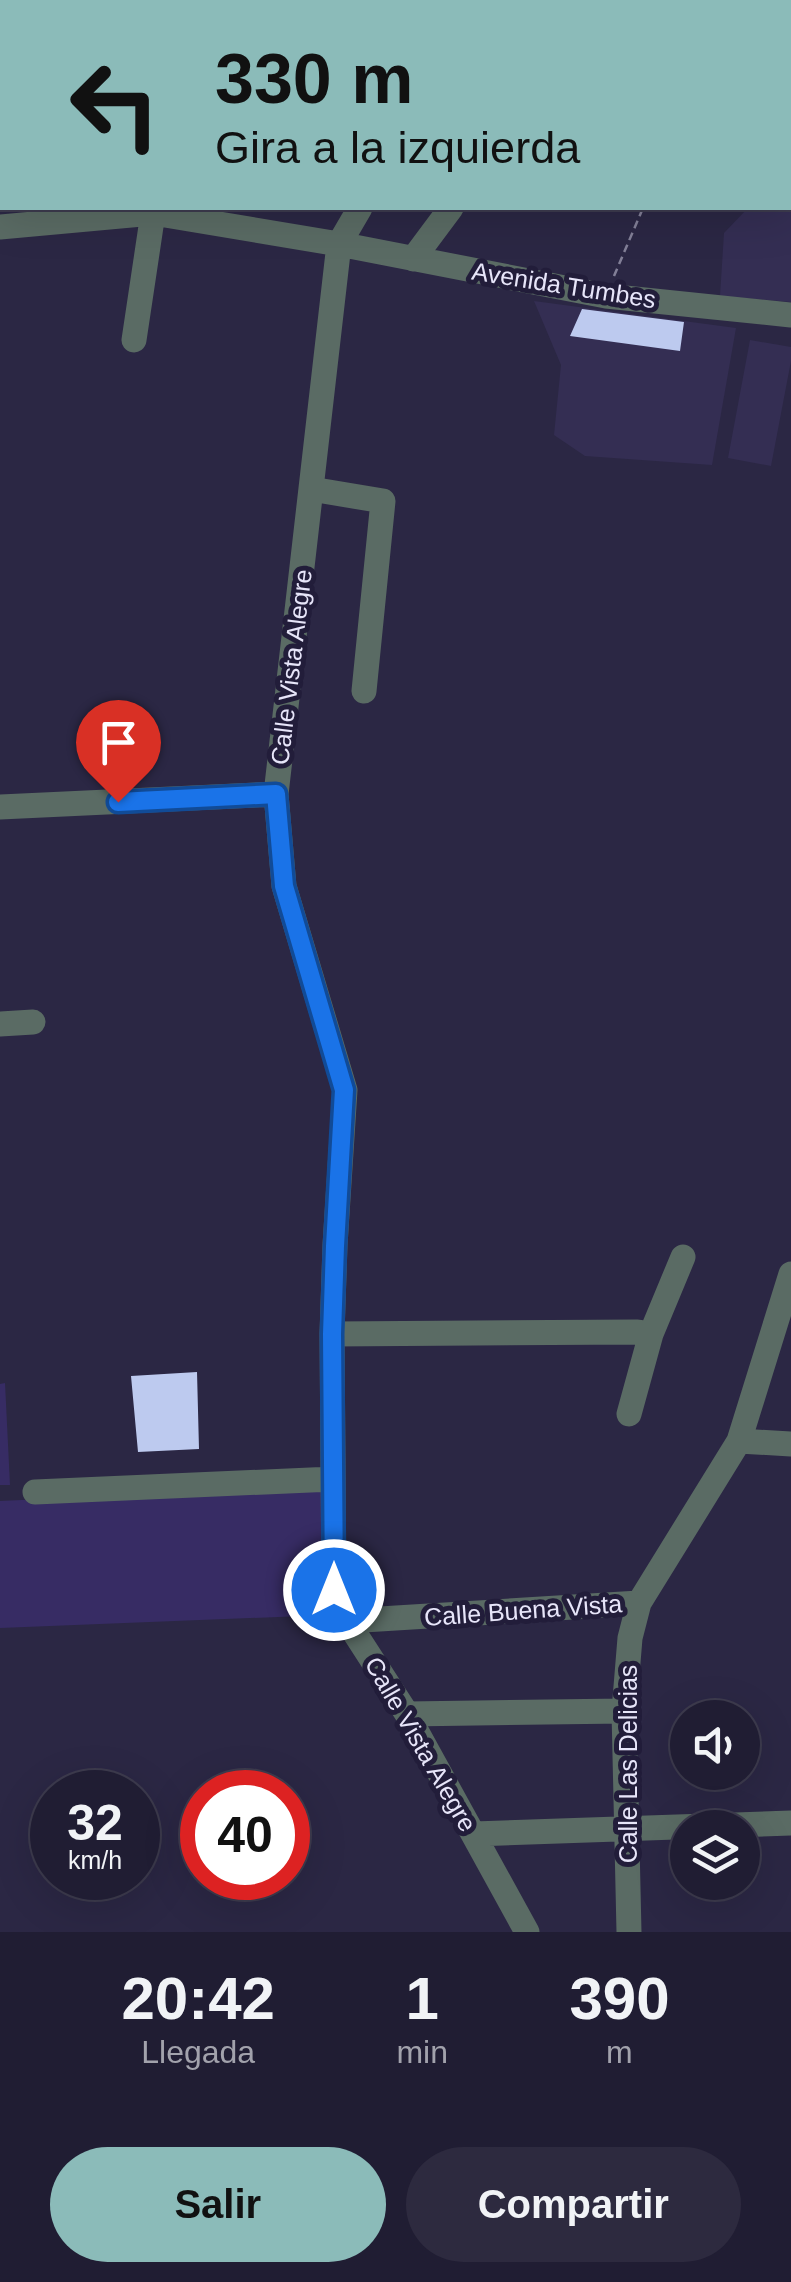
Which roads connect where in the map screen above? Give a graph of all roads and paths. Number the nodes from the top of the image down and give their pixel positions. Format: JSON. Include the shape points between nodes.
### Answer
{"nodes":[{"id":1,"x":359,"y":210,"type":"edge"},
{"id":2,"x":450,"y":210,"type":"edge"},
{"id":3,"x":642,"y":210,"type":"edge"},
{"id":4,"x":153,"y":214,"type":"junction"},
{"id":5,"x":10,"y":220,"type":"edge"},
{"id":6,"x":339,"y":244,"type":"junction"},
{"id":7,"x":413,"y":259,"type":"junction"},
{"id":8,"x":606,"y":296,"type":"junction"},
{"id":9,"x":791,"y":315,"type":"edge"},
{"id":10,"x":134,"y":340,"type":"dead end"},
{"id":11,"x":311,"y":489,"type":"junction"},
{"id":12,"x":364,"y":691,"type":"dead end"},
{"id":13,"x":276,"y":794,"type":"junction"},
{"id":14,"x":0,"y":807,"type":"edge"},
{"id":15,"x":33,"y":1022,"type":"dead end"},
{"id":16,"x":0,"y":1024,"type":"edge"},
{"id":17,"x":682,"y":1257,"type":"dead end"},
{"id":18,"x":791,"y":1274,"type":"edge"},
{"id":19,"x":332,"y":1334,"type":"junction"},
{"id":20,"x":651,"y":1334,"type":"junction"},
{"id":21,"x":629,"y":1414,"type":"dead end"},
{"id":22,"x":740,"y":1441,"type":"junction"},
{"id":23,"x":791,"y":1444,"type":"edge"},
{"id":24,"x":333,"y":1479,"type":"junction"},
{"id":25,"x":34,"y":1492,"type":"dead end"},
{"id":26,"x":639,"y":1603,"type":"junction"},
{"id":27,"x":347,"y":1621,"type":"junction"},
{"id":28,"x":624,"y":1711,"type":"junction"},
{"id":29,"x":407,"y":1714,"type":"junction"},
{"id":30,"x":791,"y":1823,"type":"edge"},
{"id":31,"x":627,"y":1829,"type":"junction"},
{"id":32,"x":474,"y":1834,"type":"junction"},
{"id":33,"x":528,"y":1932,"type":"edge"},
{"id":34,"x":629,"y":1932,"type":"edge"}],
"edges":[{"from":1,"to":6,"type":"street"},
{"from":2,"to":7,"type":"street"},
{"from":3,"to":8,"type":"path"},
{"from":4,"to":5,"type":"street","name":"Avenida Tumbes"},
{"from":4,"to":6,"type":"street","name":"Avenida Tumbes"},
{"from":4,"to":10,"type":"street"},
{"from":6,"to":7,"type":"street","name":"Avenida Tumbes"},
{"from":6,"to":11,"type":"street","name":"Calle Vista Alegre"},
{"from":7,"to":8,"type":"street","name":"Avenida Tumbes"},
{"from":8,"to":9,"type":"street","name":"Avenida Tumbes"},
{"from":11,"to":12,"type":"street","via":[[383,501]]},
{"from":11,"to":13,"type":"street","name":"Calle Vista Alegre"},
{"from":13,"to":14,"type":"street"},
{"from":13,"to":19,"type":"street","name":"Calle Vista Alegre","via":[[284,886],[344,1090]]},
{"from":15,"to":16,"type":"street"},
{"from":17,"to":20,"type":"street"},
{"from":18,"to":22,"type":"street","name":"Calle Las Delicias"},
{"from":19,"to":20,"type":"street"},
{"from":19,"to":24,"type":"street","name":"Calle Vista Alegre"},
{"from":20,"to":21,"type":"street"},
{"from":22,"to":23,"type":"street"},
{"from":22,"to":26,"type":"street","name":"Calle Las Delicias"},
{"from":24,"to":25,"type":"street"},
{"from":24,"to":27,"type":"street","name":"Calle Vista Alegre","via":[[334,1590]]},
{"from":26,"to":27,"type":"street","name":"Calle Buena Vista"},
{"from":26,"to":28,"type":"street","name":"Calle Las Delicias"},
{"from":27,"to":29,"type":"street","name":"Calle Vista Alegre"},
{"from":28,"to":29,"type":"street"},
{"from":28,"to":31,"type":"street","name":"Calle Las Delicias"},
{"from":29,"to":32,"type":"street","name":"Calle Vista Alegre"},
{"from":30,"to":31,"type":"street"},
{"from":31,"to":32,"type":"street"},
{"from":31,"to":34,"type":"street","name":"Calle Las Delicias"},
{"from":32,"to":33,"type":"street","name":"Calle Vista Alegre"}]}
